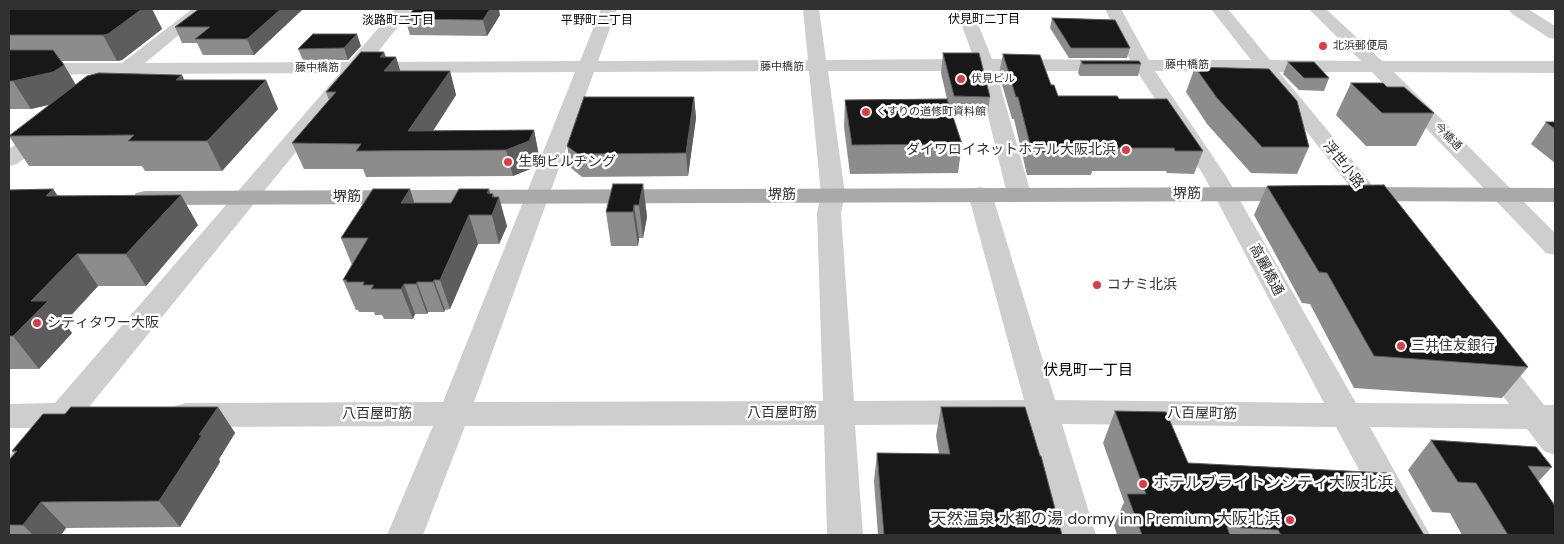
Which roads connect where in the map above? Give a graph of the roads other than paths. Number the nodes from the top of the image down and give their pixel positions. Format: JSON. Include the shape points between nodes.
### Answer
{"nodes":[{"id":1,"x":202,"y":9,"type":"edge"},
{"id":2,"x":404,"y":9,"type":"edge"},
{"id":3,"x":609,"y":9,"type":"edge"},
{"id":4,"x":811,"y":9,"type":"edge"},
{"id":5,"x":964,"y":9,"type":"edge"},
{"id":6,"x":1114,"y":9,"type":"edge"},
{"id":7,"x":1219,"y":9,"type":"edge"},
{"id":8,"x":1317,"y":9,"type":"edge"},
{"id":9,"x":1517,"y":9,"type":"edge"},
{"id":10,"x":1555,"y":34,"type":"edge"},
{"id":11,"x":985,"y":65,"type":"junction"},
{"id":12,"x":1142,"y":65,"type":"junction"},
{"id":13,"x":1264,"y":65,"type":"junction"},
{"id":14,"x":1377,"y":66,"type":"junction"},
{"id":15,"x":819,"y":67,"type":"junction"},
{"id":16,"x":1555,"y":67,"type":"edge"},
{"id":17,"x":355,"y":68,"type":"junction"},
{"id":18,"x":586,"y":68,"type":"junction"},
{"id":19,"x":9,"y":69,"type":"edge"},
{"id":20,"x":126,"y":69,"type":"junction"},
{"id":21,"x":102,"y":87,"type":"edge"},
{"id":22,"x":63,"y":117,"type":"edge"},
{"id":23,"x":9,"y":159,"type":"edge"},
{"id":24,"x":1224,"y":193,"type":"junction"},
{"id":25,"x":834,"y":194,"type":"junction"},
{"id":26,"x":980,"y":194,"type":"junction"},
{"id":27,"x":1019,"y":194,"type":"junction"},
{"id":28,"x":1366,"y":194,"type":"junction"},
{"id":29,"x":1506,"y":195,"type":"junction"},
{"id":30,"x":1555,"y":195,"type":"edge"},
{"id":31,"x":538,"y":196,"type":"junction"},
{"id":32,"x":248,"y":197,"type":"junction"},
{"id":33,"x":126,"y":198,"type":"edge"},
{"id":34,"x":1397,"y":235,"type":"edge"},
{"id":35,"x":1555,"y":246,"type":"edge"},
{"id":36,"x":1475,"y":338,"type":"edge"},
{"id":37,"x":1042,"y":412,"type":"junction"},
{"id":38,"x":838,"y":413,"type":"junction"},
{"id":39,"x":454,"y":414,"type":"junction"},
{"id":40,"x":63,"y":415,"type":"junction"},
{"id":41,"x":102,"y":415,"type":"edge"},
{"id":42,"x":161,"y":415,"type":"edge"},
{"id":43,"x":1345,"y":415,"type":"junction"},
{"id":44,"x":9,"y":416,"type":"edge"},
{"id":45,"x":1545,"y":417,"type":"edge"},
{"id":46,"x":1555,"y":442,"type":"edge"},
{"id":47,"x":9,"y":480,"type":"edge"},
{"id":48,"x":405,"y":535,"type":"edge"},
{"id":49,"x":845,"y":535,"type":"edge"},
{"id":50,"x":1078,"y":535,"type":"edge"},
{"id":51,"x":1412,"y":535,"type":"edge"}],
"edges":[{"from":1,"to":20,"type":"street"},
{"from":2,"to":17,"type":"street"},
{"from":3,"to":18,"type":"street"},
{"from":4,"to":15,"type":"street"},
{"from":5,"to":11,"type":"street"},
{"from":6,"to":12,"type":"street","name":"高麗橋通"},
{"from":7,"to":13,"type":"street","name":"浮世小路"},
{"from":8,"to":14,"type":"street","name":"今橋通"},
{"from":9,"to":10,"type":"street"},
{"from":11,"to":12,"type":"street","name":"藤中橋筋"},
{"from":11,"to":15,"type":"street","name":"藤中橋筋"},
{"from":11,"to":27,"type":"street"},
{"from":12,"to":13,"type":"street","name":"藤中橋筋"},
{"from":12,"to":24,"type":"street","name":"高麗橋通"},
{"from":13,"to":14,"type":"street","name":"藤中橋筋"},
{"from":13,"to":28,"type":"street","name":"浮世小路"},
{"from":14,"to":16,"type":"street","name":"藤中橋筋"},
{"from":14,"to":29,"type":"street","name":"今橋通"},
{"from":15,"to":18,"type":"street","name":"藤中橋筋"},
{"from":15,"to":25,"type":"street"},
{"from":17,"to":18,"type":"street","name":"藤中橋筋"},
{"from":17,"to":20,"type":"street","name":"藤中橋筋"},
{"from":17,"to":32,"type":"street"},
{"from":18,"to":31,"type":"street"},
{"from":19,"to":20,"type":"street","name":"藤中橋筋"},
{"from":20,"to":21,"type":"street"},
{"from":22,"to":23,"type":"street"},
{"from":24,"to":27,"type":"main road","name":"堺筋"},
{"from":24,"to":28,"type":"main road","name":"堺筋"},
{"from":24,"to":43,"type":"street","name":"高麗橋通"},
{"from":25,"to":26,"type":"main road","name":"堺筋"},
{"from":25,"to":31,"type":"main road","name":"堺筋"},
{"from":25,"to":38,"type":"street","via":[[829,213]]},
{"from":26,"to":27,"type":"main road","name":"堺筋"},
{"from":26,"to":37,"type":"street"},
{"from":28,"to":29,"type":"main road","name":"堺筋"},
{"from":28,"to":34,"type":"street","name":"浮世小路"},
{"from":29,"to":30,"type":"main road","name":"堺筋"},
{"from":29,"to":35,"type":"street","name":"今橋通"},
{"from":31,"to":32,"type":"main road","name":"堺筋"},
{"from":31,"to":39,"type":"street"},
{"from":32,"to":33,"type":"main road","name":"堺筋"},
{"from":32,"to":40,"type":"street"},
{"from":36,"to":45,"type":"street"},
{"from":37,"to":38,"type":"street","name":"八百屋町筋"},
{"from":37,"to":43,"type":"street","name":"八百屋町筋"},
{"from":37,"to":50,"type":"street"},
{"from":38,"to":39,"type":"street","name":"八百屋町筋"},
{"from":38,"to":49,"type":"street"},
{"from":39,"to":42,"type":"street","name":"八百屋町筋"},
{"from":39,"to":48,"type":"street"},
{"from":40,"to":41,"type":"street"},
{"from":40,"to":44,"type":"street"},
{"from":40,"to":47,"type":"street"},
{"from":43,"to":45,"type":"street","name":"八百屋町筋"},
{"from":43,"to":51,"type":"street","name":"高麗橋通"},
{"from":45,"to":46,"type":"street"}]}
